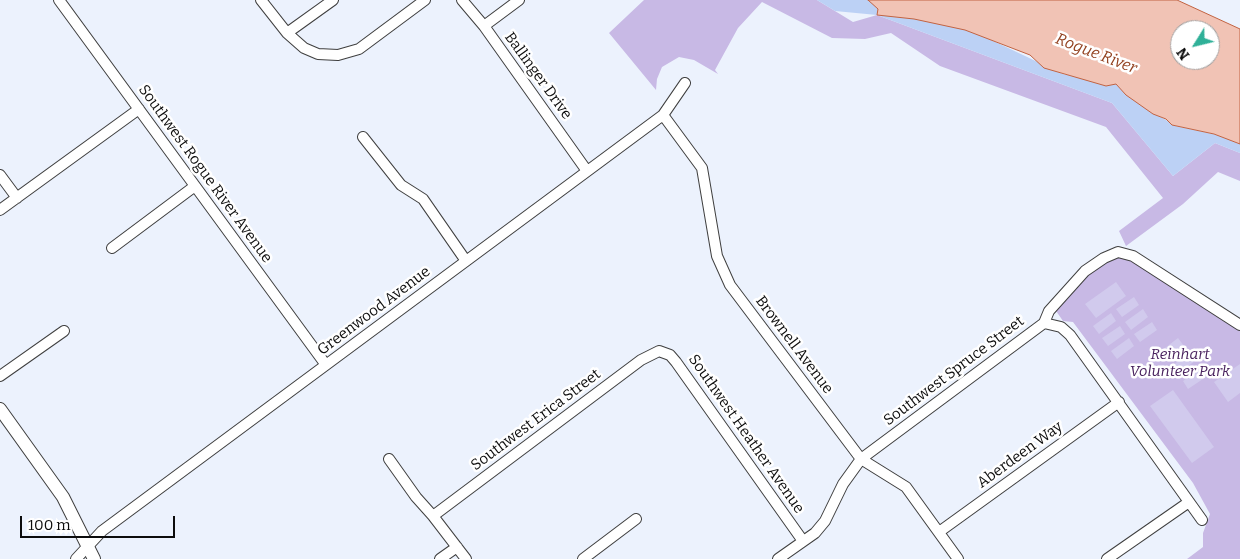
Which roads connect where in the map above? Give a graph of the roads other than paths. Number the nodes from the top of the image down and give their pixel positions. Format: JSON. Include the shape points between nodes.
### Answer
{"nodes":[{"id":1,"x":59,"y":0,"type":"edge"},
{"id":2,"x":261,"y":0,"type":"edge"},
{"id":3,"x":333,"y":0,"type":"edge"},
{"id":4,"x":425,"y":0,"type":"edge"},
{"id":5,"x":462,"y":0,"type":"edge"},
{"id":6,"x":519,"y":0,"type":"edge"},
{"id":7,"x":484,"y":26,"type":"junction"},
{"id":8,"x":287,"y":33,"type":"junction"},
{"id":9,"x":685,"y":83,"type":"dead end"},
{"id":10,"x":139,"y":109,"type":"junction"},
{"id":11,"x":663,"y":115,"type":"junction"},
{"id":12,"x":363,"y":137,"type":"dead end"},
{"id":13,"x":587,"y":171,"type":"junction"},
{"id":14,"x":0,"y":175,"type":"edge"},
{"id":15,"x":195,"y":186,"type":"junction"},
{"id":16,"x":17,"y":198,"type":"junction"},
{"id":17,"x":0,"y":210,"type":"edge"},
{"id":18,"x":112,"y":248,"type":"dead end"},
{"id":19,"x":466,"y":261,"type":"junction"},
{"id":20,"x":1044,"y":323,"type":"junction"},
{"id":21,"x":1240,"y":325,"type":"edge"},
{"id":22,"x":64,"y":331,"type":"dead end"},
{"id":23,"x":658,"y":351,"type":"joint"},
{"id":24,"x":326,"y":365,"type":"junction"},
{"id":25,"x":0,"y":376,"type":"edge"},
{"id":26,"x":1120,"y":402,"type":"junction"},
{"id":27,"x":0,"y":409,"type":"edge"},
{"id":28,"x":389,"y":458,"type":"dead end"},
{"id":29,"x":861,"y":459,"type":"junction"},
{"id":30,"x":1189,"y":502,"type":"junction"},
{"id":31,"x":434,"y":516,"type":"junction"},
{"id":32,"x":636,"y":519,"type":"dead end"},
{"id":33,"x":1202,"y":520,"type":"dead end"},
{"id":34,"x":939,"y":532,"type":"junction"},
{"id":35,"x":803,"y":541,"type":"junction"},
{"id":36,"x":87,"y":547,"type":"junction"},
{"id":37,"x":457,"y":547,"type":"junction"},
{"id":38,"x":76,"y":559,"type":"edge"},
{"id":39,"x":94,"y":559,"type":"edge"},
{"id":40,"x":440,"y":559,"type":"edge"},
{"id":41,"x":466,"y":559,"type":"edge"},
{"id":42,"x":583,"y":559,"type":"edge"},
{"id":43,"x":778,"y":559,"type":"edge"},
{"id":44,"x":958,"y":559,"type":"edge"},
{"id":45,"x":1107,"y":559,"type":"edge"}],
"edges":[{"from":1,"to":10,"type":"street","name":"Southwest Rogue River Avenue"},
{"from":2,"to":8,"type":"street"},
{"from":3,"to":8,"type":"street"},
{"from":4,"to":8,"type":"street","via":[[359,49],[338,55],[318,54],[304,48]]},
{"from":5,"to":7,"type":"street","name":"Ballinger Drive"},
{"from":6,"to":7,"type":"street"},
{"from":7,"to":13,"type":"street","name":"Ballinger Drive"},
{"from":9,"to":11,"type":"street","name":"Greenwood Avenue"},
{"from":10,"to":15,"type":"street","name":"Southwest Rogue River Avenue"},
{"from":10,"to":16,"type":"street"},
{"from":11,"to":13,"type":"street","name":"Greenwood Avenue"},
{"from":11,"to":29,"type":"street","name":"Brownell Avenue","via":[[702,168],[717,256],[727,279]]},
{"from":12,"to":19,"type":"street","via":[[400,185],[423,199]]},
{"from":13,"to":19,"type":"street","name":"Greenwood Avenue"},
{"from":14,"to":16,"type":"street"},
{"from":15,"to":18,"type":"street"},
{"from":15,"to":24,"type":"street","name":"Southwest Rogue River Avenue"},
{"from":16,"to":17,"type":"street"},
{"from":19,"to":24,"type":"street","name":"Greenwood Avenue"},
{"from":20,"to":21,"type":"street","name":"Southwest Spruce Street","via":[[1049,311],[1085,271],[1118,252],[1133,256]]},
{"from":20,"to":26,"type":"street","via":[[1060,327],[1070,335]]},
{"from":20,"to":29,"type":"street","name":"Southwest Spruce Street"},
{"from":22,"to":25,"type":"street"},
{"from":23,"to":31,"type":"street","name":"Southwest Erica Street","via":[[641,360]]},
{"from":23,"to":35,"type":"street","name":"Southwest Heather Avenue","via":[[670,355],[676,362]]},
{"from":24,"to":36,"type":"street","name":"Greenwood Avenue","via":[[102,531]]},
{"from":26,"to":30,"type":"street"},
{"from":26,"to":34,"type":"street","name":"Aberdeen Way"},
{"from":27,"to":36,"type":"street","via":[[63,497]]},
{"from":28,"to":31,"type":"street","via":[[416,497]]},
{"from":29,"to":34,"type":"street","name":"Brownell Avenue","via":[[906,487]]},
{"from":29,"to":35,"type":"street","name":"Southwest Spruce Street","via":[[843,484],[825,520]]},
{"from":30,"to":33,"type":"street"},
{"from":30,"to":45,"type":"street"},
{"from":31,"to":37,"type":"street"},
{"from":32,"to":42,"type":"street"},
{"from":34,"to":44,"type":"street","name":"Brownell Avenue"},
{"from":35,"to":43,"type":"street","name":"Southwest Spruce Street"},
{"from":36,"to":38,"type":"street","name":"Greenwood Avenue"},
{"from":36,"to":39,"type":"street"},
{"from":37,"to":40,"type":"street"},
{"from":37,"to":41,"type":"street"}]}
